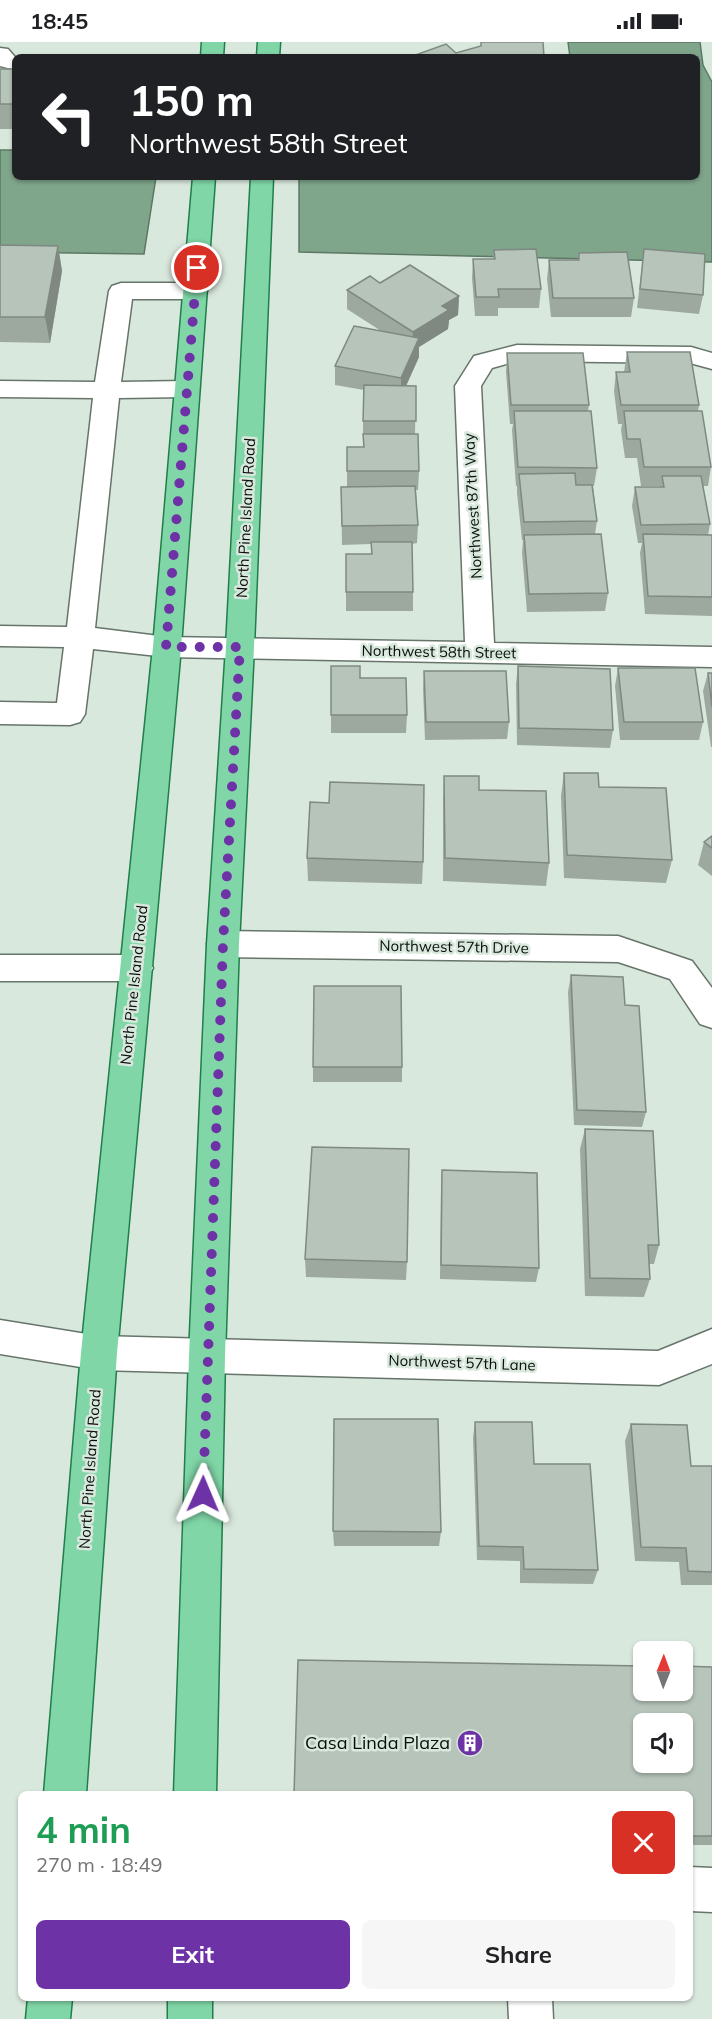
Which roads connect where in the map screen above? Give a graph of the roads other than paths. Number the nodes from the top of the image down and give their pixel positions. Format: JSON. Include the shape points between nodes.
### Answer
{"nodes":[{"id":1,"x":0,"y":54,"type":"edge"},
{"id":2,"x":12,"y":64,"type":"edge"},
{"id":3,"x":204,"y":180,"type":"edge"},
{"id":4,"x":262,"y":180,"type":"edge"},
{"id":5,"x":195,"y":291,"type":"junction"},
{"id":6,"x":712,"y":361,"type":"edge"},
{"id":7,"x":0,"y":389,"type":"edge"},
{"id":8,"x":186,"y":389,"type":"junction"},
{"id":9,"x":107,"y":390,"type":"junction"},
{"id":10,"x":0,"y":636,"type":"edge"},
{"id":11,"x":80,"y":637,"type":"junction"},
{"id":12,"x":166,"y":647,"type":"junction"},
{"id":13,"x":240,"y":647,"type":"junction"},
{"id":14,"x":480,"y":653,"type":"junction"},
{"id":15,"x":712,"y":657,"type":"edge"},
{"id":16,"x":0,"y":713,"type":"edge"},
{"id":17,"x":223,"y":944,"type":"junction"},
{"id":18,"x":0,"y":968,"type":"edge"},
{"id":19,"x":137,"y":968,"type":"junction"},
{"id":20,"x":712,"y":1014,"type":"edge"},
{"id":21,"x":0,"y":1337,"type":"edge"},
{"id":22,"x":712,"y":1346,"type":"edge"},
{"id":23,"x":99,"y":1353,"type":"junction"},
{"id":24,"x":207,"y":1356,"type":"junction"},
{"id":25,"x":65,"y":1791,"type":"edge"},
{"id":26,"x":195,"y":1791,"type":"edge"},
{"id":27,"x":693,"y":1889,"type":"edge"},
{"id":28,"x":712,"y":1890,"type":"edge"},
{"id":29,"x":50,"y":2001,"type":"edge"},
{"id":30,"x":190,"y":2001,"type":"edge"},
{"id":31,"x":530,"y":2001,"type":"edge"},
{"id":32,"x":48,"y":2019,"type":"edge"},
{"id":33,"x":190,"y":2019,"type":"edge"},
{"id":34,"x":531,"y":2019,"type":"edge"}],
"edges":[{"from":1,"to":2,"type":"street"},
{"from":3,"to":5,"type":"main road","name":"North Pine Island Road"},
{"from":4,"to":13,"type":"main road","name":"North Pine Island Road"},
{"from":5,"to":8,"type":"main road","name":"North Pine Island Road"},
{"from":5,"to":9,"type":"street","via":[[121,291]]},
{"from":6,"to":14,"type":"street","name":"Northwest 87th Way","via":[[691,355],[517,353],[483,362],[468,386]]},
{"from":7,"to":9,"type":"street"},
{"from":8,"to":9,"type":"street"},
{"from":8,"to":12,"type":"main road","name":"North Pine Island Road"},
{"from":9,"to":11,"type":"street"},
{"from":10,"to":11,"type":"street","name":"Northwest 58th Street"},
{"from":11,"to":12,"type":"street","name":"Northwest 58th Street"},
{"from":11,"to":16,"type":"street","via":[[70,714]]},
{"from":12,"to":13,"type":"street","name":"Northwest 58th Street"},
{"from":12,"to":19,"type":"main road","name":"North Pine Island Road"},
{"from":13,"to":14,"type":"street","name":"Northwest 58th Street"},
{"from":13,"to":17,"type":"main road","name":"North Pine Island Road"},
{"from":14,"to":15,"type":"street","name":"Northwest 58th Street"},
{"from":17,"to":20,"type":"street","name":"Northwest 57th Drive","via":[[618,949],[681,970]]},
{"from":17,"to":24,"type":"main road","name":"North Pine Island Road"},
{"from":18,"to":19,"type":"street"},
{"from":19,"to":23,"type":"main road","name":"North Pine Island Road"},
{"from":21,"to":23,"type":"street","name":"Northwest 57th Lane"},
{"from":22,"to":24,"type":"street","name":"Northwest 57th Lane","via":[[659,1368]]},
{"from":23,"to":24,"type":"street","name":"Northwest 57th Lane"},
{"from":23,"to":25,"type":"main road","name":"North Pine Island Road"},
{"from":24,"to":26,"type":"main road","name":"North Pine Island Road"},
{"from":27,"to":28,"type":"street"},
{"from":29,"to":32,"type":"main road"},
{"from":30,"to":33,"type":"main road"},
{"from":31,"to":34,"type":"street"}]}
